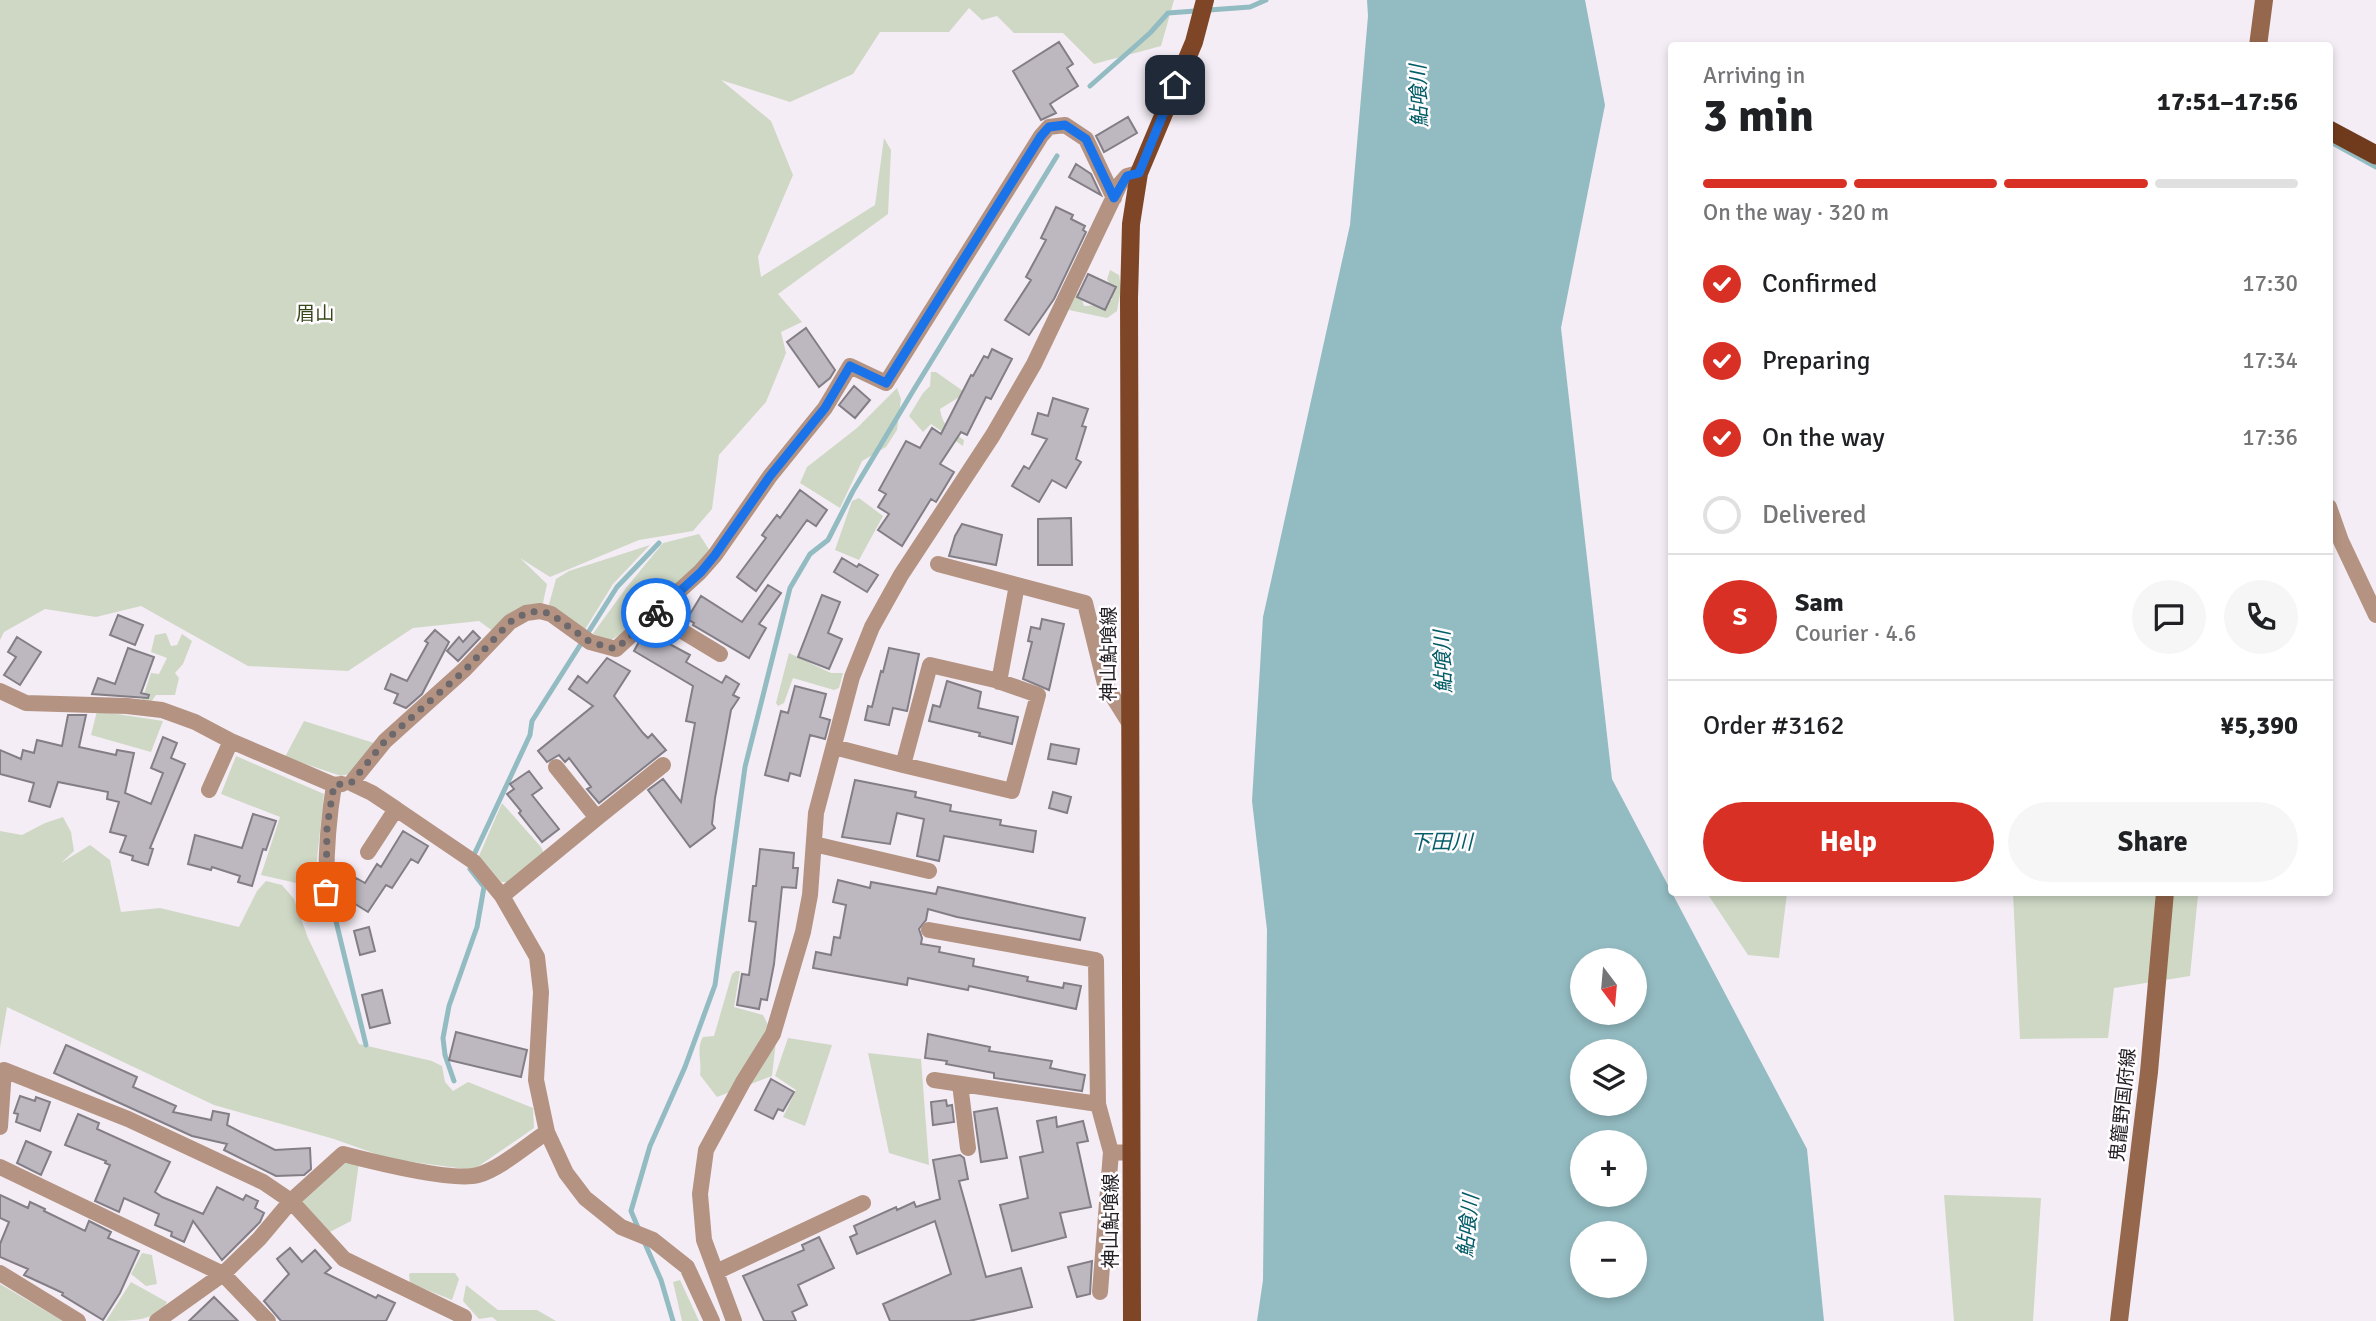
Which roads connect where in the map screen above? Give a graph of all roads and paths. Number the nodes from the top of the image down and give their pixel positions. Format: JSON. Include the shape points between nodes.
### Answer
{"nodes":[{"id":1,"x":1205,"y":0,"type":"edge"},
{"id":2,"x":2264,"y":0,"type":"edge"},
{"id":3,"x":2259,"y":42,"type":"edge"},
{"id":4,"x":2333,"y":132,"type":"edge"},
{"id":5,"x":2376,"y":155,"type":"edge"},
{"id":6,"x":1139,"y":173,"type":"junction"},
{"id":7,"x":1114,"y":198,"type":"junction"},
{"id":8,"x":2333,"y":518,"type":"edge"},
{"id":9,"x":938,"y":564,"type":"dead end"},
{"id":10,"x":1017,"y":585,"type":"junction"},
{"id":11,"x":654,"y":614,"type":"junction"},
{"id":12,"x":2376,"y":615,"type":"edge"},
{"id":13,"x":720,"y":654,"type":"dead end"},
{"id":14,"x":999,"y":682,"type":"junction"},
{"id":15,"x":0,"y":691,"type":"edge"},
{"id":16,"x":1130,"y":724,"type":"junction"},
{"id":17,"x":231,"y":741,"type":"junction"},
{"id":18,"x":834,"y":747,"type":"junction"},
{"id":19,"x":663,"y":765,"type":"dead end"},
{"id":20,"x":903,"y":765,"type":"junction"},
{"id":21,"x":556,"y":767,"type":"dead end"},
{"id":22,"x":351,"y":783,"type":"junction"},
{"id":23,"x":334,"y":785,"type":"junction"},
{"id":24,"x":209,"y":790,"type":"dead end"},
{"id":25,"x":396,"y":810,"type":"junction"},
{"id":26,"x":597,"y":818,"type":"junction"},
{"id":27,"x":814,"y":844,"type":"junction"},
{"id":28,"x":368,"y":852,"type":"dead end"},
{"id":29,"x":929,"y":871,"type":"dead end"},
{"id":30,"x":502,"y":896,"type":"junction"},
{"id":31,"x":2165,"y":896,"type":"edge"},
{"id":32,"x":327,"y":912,"type":"dead end"},
{"id":33,"x":929,"y":930,"type":"dead end"},
{"id":34,"x":934,"y":1080,"type":"dead end"},
{"id":35,"x":960,"y":1084,"type":"junction"},
{"id":36,"x":1098,"y":1104,"type":"junction"},
{"id":37,"x":0,"y":1127,"type":"edge"},
{"id":38,"x":547,"y":1132,"type":"junction"},
{"id":39,"x":968,"y":1148,"type":"dead end"},
{"id":40,"x":1111,"y":1152,"type":"junction"},
{"id":41,"x":1132,"y":1153,"type":"junction"},
{"id":42,"x":0,"y":1167,"type":"edge"},
{"id":43,"x":291,"y":1201,"type":"junction"},
{"id":44,"x":863,"y":1203,"type":"dead end"},
{"id":45,"x":716,"y":1272,"type":"junction"},
{"id":46,"x":0,"y":1273,"type":"edge"},
{"id":47,"x":223,"y":1274,"type":"junction"},
{"id":48,"x":1100,"y":1292,"type":"dead end"},
{"id":49,"x":78,"y":1321,"type":"edge"},
{"id":50,"x":157,"y":1321,"type":"edge"},
{"id":51,"x":268,"y":1321,"type":"edge"},
{"id":52,"x":462,"y":1321,"type":"edge"},
{"id":53,"x":712,"y":1321,"type":"edge"},
{"id":54,"x":734,"y":1321,"type":"edge"},
{"id":55,"x":1132,"y":1321,"type":"edge"},
{"id":56,"x":2119,"y":1321,"type":"edge"}],
"edges":[{"from":1,"to":6,"type":"main road","name":"神山鮎喰線","via":[[1194,42]]},
{"from":2,"to":3,"type":"main road"},
{"from":4,"to":5,"type":"highway"},
{"from":6,"to":7,"type":"street","via":[[1127,176]]},
{"from":6,"to":16,"type":"main road","name":"神山鮎喰線","via":[[1131,224],[1129,298]]},
{"from":7,"to":11,"type":"street","via":[[1086,139],[1065,125],[1049,127],[886,383],[850,366],[825,408],[715,555]]},
{"from":7,"to":18,"type":"street","via":[[1034,364],[873,627],[852,677]]},
{"from":8,"to":12,"type":"street"},
{"from":9,"to":10,"type":"street"},
{"from":10,"to":14,"type":"street"},
{"from":10,"to":16,"type":"street","via":[[1085,603],[1105,684]]},
{"from":11,"to":13,"type":"street"},
{"from":11,"to":22,"type":"street","via":[[616,649],[590,642],[551,614],[526,613],[510,622],[465,670],[385,741]]},
{"from":14,"to":20,"type":"street","via":[[930,665]]},
{"from":14,"to":20,"type":"street","via":[[1038,695],[1012,791]]},
{"from":15,"to":17,"type":"street","via":[[26,703],[162,710]]},
{"from":16,"to":41,"type":"main road","name":"神山鮎喰線"},
{"from":17,"to":23,"type":"street"},
{"from":17,"to":24,"type":"street"},
{"from":18,"to":20,"type":"street"},
{"from":18,"to":27,"type":"street","via":[[816,813]]},
{"from":19,"to":26,"type":"street"},
{"from":21,"to":26,"type":"street"},
{"from":22,"to":23,"type":"street"},
{"from":22,"to":25,"type":"street"},
{"from":23,"to":32,"type":"street","via":[[327,827]]},
{"from":25,"to":28,"type":"street"},
{"from":25,"to":30,"type":"street","via":[[474,862]]},
{"from":26,"to":30,"type":"street"},
{"from":27,"to":29,"type":"street"},
{"from":27,"to":45,"type":"street","via":[[803,932],[773,1034],[706,1150],[700,1194],[704,1240]]},
{"from":30,"to":38,"type":"street","via":[[537,957],[541,992],[536,1080]]},
{"from":31,"to":56,"type":"main road","name":"鬼籠野国府線"},
{"from":33,"to":36,"type":"street","via":[[1096,960]]},
{"from":34,"to":35,"type":"street"},
{"from":35,"to":36,"type":"street"},
{"from":35,"to":39,"type":"street"},
{"from":36,"to":40,"type":"street"},
{"from":37,"to":43,"type":"street","via":[[4,1070],[140,1124],[263,1182]]},
{"from":38,"to":43,"type":"street","via":[[475,1177],[343,1154]]},
{"from":38,"to":53,"type":"street","via":[[566,1173],[585,1198],[621,1227],[653,1240],[687,1267]]},
{"from":40,"to":41,"type":"street"},
{"from":40,"to":48,"type":"street"},
{"from":41,"to":55,"type":"main road","name":"神山鮎喰線"},
{"from":42,"to":47,"type":"street"},
{"from":43,"to":47,"type":"street"},
{"from":43,"to":52,"type":"street","via":[[344,1259],[464,1317]]},
{"from":44,"to":45,"type":"street"},
{"from":45,"to":54,"type":"street"},
{"from":46,"to":49,"type":"street"},
{"from":47,"to":50,"type":"street"},
{"from":47,"to":51,"type":"street"}]}
